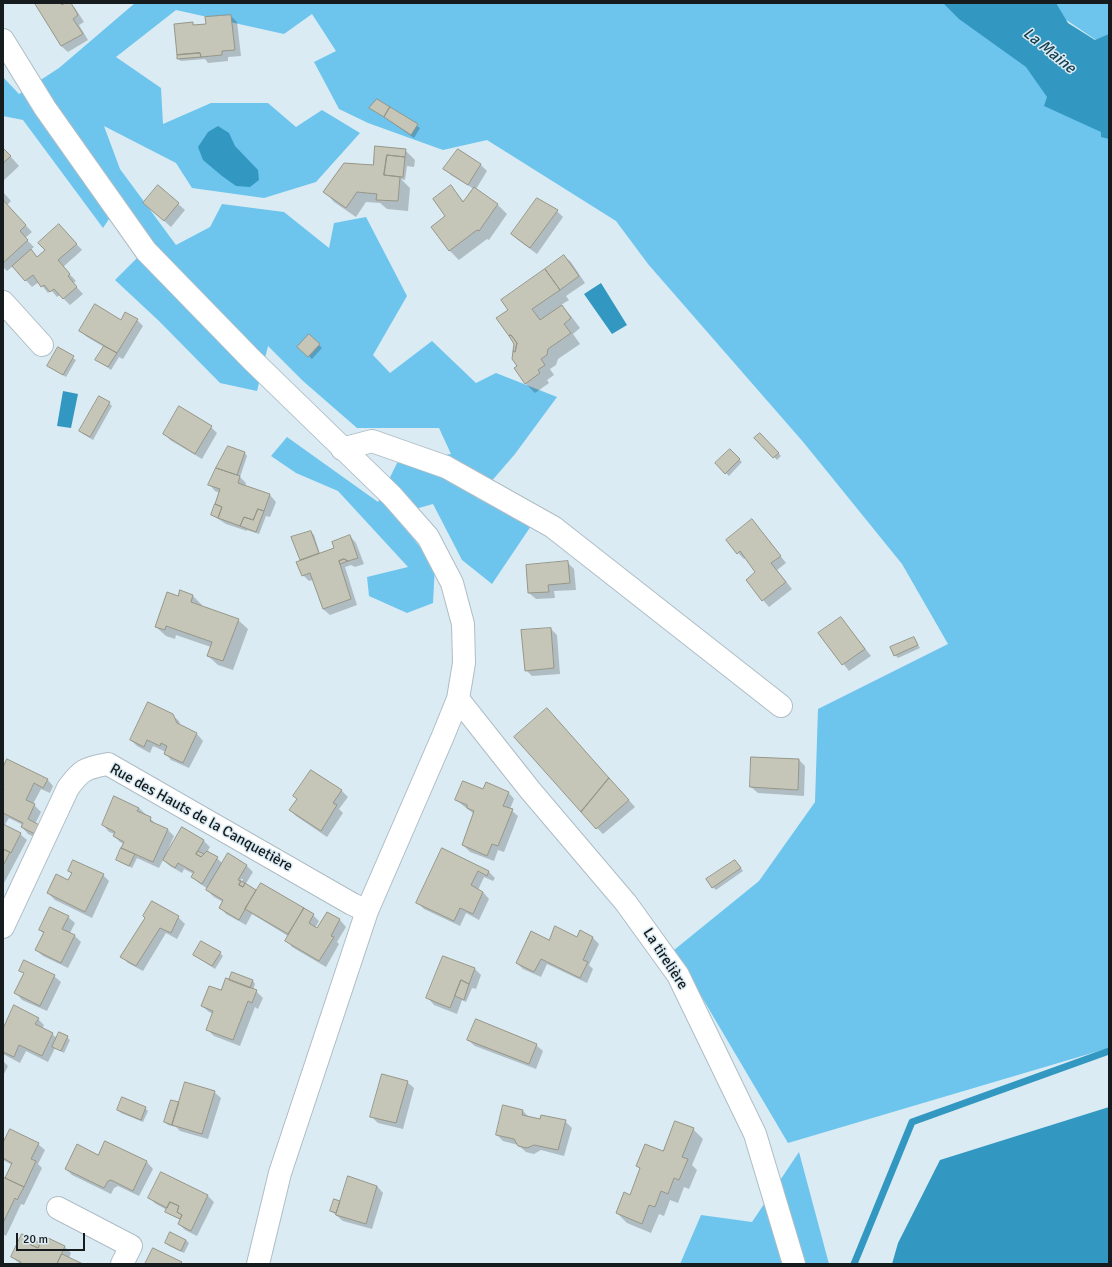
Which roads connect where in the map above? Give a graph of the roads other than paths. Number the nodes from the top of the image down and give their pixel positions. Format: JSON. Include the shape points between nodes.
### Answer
{"nodes":[{"id":1,"x":3,"y":40,"type":"edge"},
{"id":2,"x":3,"y":302,"type":"edge"},
{"id":3,"x":42,"y":345,"type":"dead end"},
{"id":4,"x":342,"y":449,"type":"junction"},
{"id":5,"x":458,"y":699,"type":"junction"},
{"id":6,"x":781,"y":706,"type":"dead end"},
{"id":7,"x":367,"y":910,"type":"junction"},
{"id":8,"x":3,"y":928,"type":"edge"},
{"id":9,"x":58,"y":1208,"type":"dead end"},
{"id":10,"x":122,"y":1264,"type":"edge"},
{"id":11,"x":258,"y":1264,"type":"edge"},
{"id":12,"x":794,"y":1264,"type":"edge"}],
"edges":[{"from":1,"to":4,"type":"street","via":[[45,108],[146,251]]},
{"from":2,"to":3,"type":"street"},
{"from":4,"to":5,"type":"street","via":[[392,496],[428,537],[452,583],[463,624],[464,664]]},
{"from":4,"to":6,"type":"street","via":[[372,441],[446,466],[552,526]]},
{"from":5,"to":7,"type":"street"},
{"from":5,"to":12,"type":"street","name":"La tirelière","via":[[530,790],[626,903],[678,975],[755,1134]]},
{"from":7,"to":8,"type":"street","name":"Rue des Hauts de la Canquetière","via":[[108,764],[93,767],[79,774],[68,788]]},
{"from":7,"to":11,"type":"street","via":[[280,1173]]},
{"from":9,"to":10,"type":"street","via":[[130,1246]]}]}
